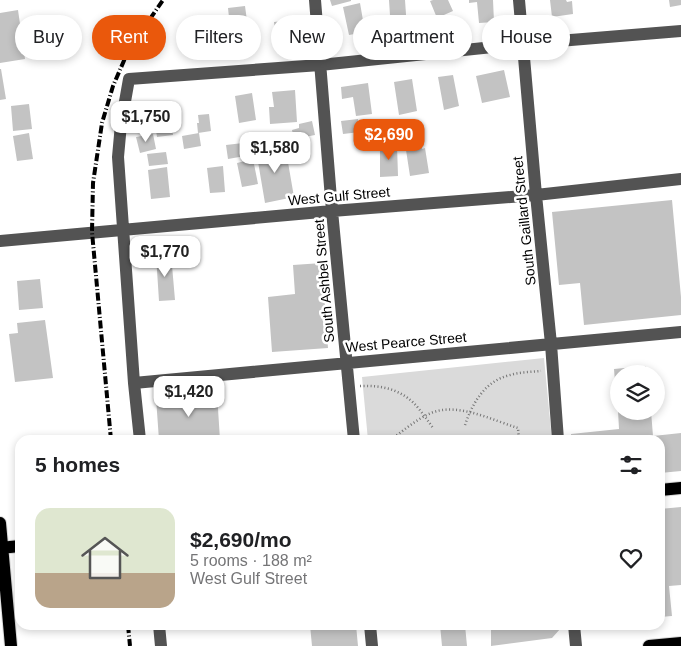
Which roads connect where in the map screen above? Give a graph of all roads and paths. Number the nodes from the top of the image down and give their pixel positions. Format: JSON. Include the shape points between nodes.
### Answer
{"nodes":[{"id":1,"x":315,"y":0,"type":"edge"},
{"id":2,"x":519,"y":0,"type":"edge"},
{"id":3,"x":520,"y":15,"type":"edge"},
{"id":4,"x":681,"y":31,"type":"edge"},
{"id":5,"x":570,"y":40,"type":"edge"},
{"id":6,"x":482,"y":48,"type":"edge"},
{"id":7,"x":523,"y":60,"type":"edge"},
{"id":8,"x":320,"y":65,"type":"junction"},
{"id":9,"x":681,"y":180,"type":"edge"},
{"id":10,"x":536,"y":195,"type":"junction"},
{"id":11,"x":332,"y":211,"type":"junction"},
{"id":12,"x":122,"y":230,"type":"junction"},
{"id":13,"x":0,"y":242,"type":"edge"},
{"id":14,"x":681,"y":332,"type":"edge"},
{"id":15,"x":551,"y":344,"type":"junction"},
{"id":16,"x":346,"y":363,"type":"junction"},
{"id":17,"x":553,"y":370,"type":"junction"},
{"id":18,"x":134,"y":384,"type":"junction"},
{"id":19,"x":348,"y":387,"type":"junction"},
{"id":20,"x":469,"y":412,"type":"junction"},
{"id":21,"x":424,"y":416,"type":"junction"},
{"id":22,"x":465,"y":425,"type":"dead end"},
{"id":23,"x":433,"y":428,"type":"dead end"},
{"id":24,"x":139,"y":435,"type":"edge"},
{"id":25,"x":353,"y":435,"type":"edge"},
{"id":26,"x":398,"y":435,"type":"edge"},
{"id":27,"x":519,"y":435,"type":"edge"},
{"id":28,"x":558,"y":435,"type":"edge"},
{"id":29,"x":681,"y":488,"type":"edge"},
{"id":30,"x":665,"y":490,"type":"edge"},
{"id":31,"x":0,"y":523,"type":"edge"},
{"id":32,"x":15,"y":547,"type":"edge"},
{"id":33,"x":1,"y":548,"type":"edge"},
{"id":34,"x":159,"y":630,"type":"edge"},
{"id":35,"x":370,"y":630,"type":"edge"},
{"id":36,"x":574,"y":630,"type":"edge"},
{"id":37,"x":681,"y":643,"type":"edge"},
{"id":38,"x":11,"y":646,"type":"edge"},
{"id":39,"x":161,"y":646,"type":"edge"},
{"id":40,"x":372,"y":646,"type":"edge"},
{"id":41,"x":576,"y":646,"type":"edge"},
{"id":42,"x":649,"y":646,"type":"edge"}],
"edges":[{"from":1,"to":8,"type":"street","name":"South Ashbel Street"},
{"from":2,"to":3,"type":"street","name":"South Gaillard Street"},
{"from":4,"to":5,"type":"street"},
{"from":6,"to":8,"type":"street"},
{"from":7,"to":10,"type":"street","name":"South Gaillard Street"},
{"from":8,"to":11,"type":"street","name":"South Ashbel Street"},
{"from":8,"to":12,"type":"street","via":[[129,80],[118,157]]},
{"from":9,"to":10,"type":"street","name":"West Gulf Street"},
{"from":10,"to":11,"type":"street","name":"West Gulf Street"},
{"from":10,"to":15,"type":"street","name":"South Gaillard Street"},
{"from":11,"to":12,"type":"street","name":"West Gulf Street"},
{"from":11,"to":16,"type":"street","name":"South Ashbel Street"},
{"from":12,"to":13,"type":"street","name":"West Gulf Street"},
{"from":12,"to":18,"type":"street"},
{"from":14,"to":15,"type":"street","name":"West Pearce Street"},
{"from":15,"to":16,"type":"street","name":"West Pearce Street"},
{"from":15,"to":17,"type":"street","name":"South Gaillard Street"},
{"from":16,"to":18,"type":"street","name":"West Pearce Street"},
{"from":16,"to":19,"type":"street","name":"South Ashbel Street"},
{"from":17,"to":20,"type":"path","via":[[519,373],[498,379],[484,389]]},
{"from":17,"to":28,"type":"street","name":"South Gaillard Street"},
{"from":18,"to":24,"type":"street"},
{"from":19,"to":21,"type":"path","via":[[388,388],[408,397]]},
{"from":19,"to":25,"type":"street","name":"South Ashbel Street"},
{"from":20,"to":21,"type":"path","via":[[444,409]]},
{"from":20,"to":22,"type":"path"},
{"from":20,"to":27,"type":"path","via":[[518,428]]},
{"from":21,"to":23,"type":"path"},
{"from":21,"to":26,"type":"path"},
{"from":29,"to":30,"type":"main road"},
{"from":31,"to":33,"type":"main road"},
{"from":32,"to":33,"type":"main road"},
{"from":33,"to":38,"type":"main road"},
{"from":34,"to":39,"type":"street"},
{"from":35,"to":40,"type":"street"},
{"from":36,"to":41,"type":"street"},
{"from":37,"to":42,"type":"main road"}]}
